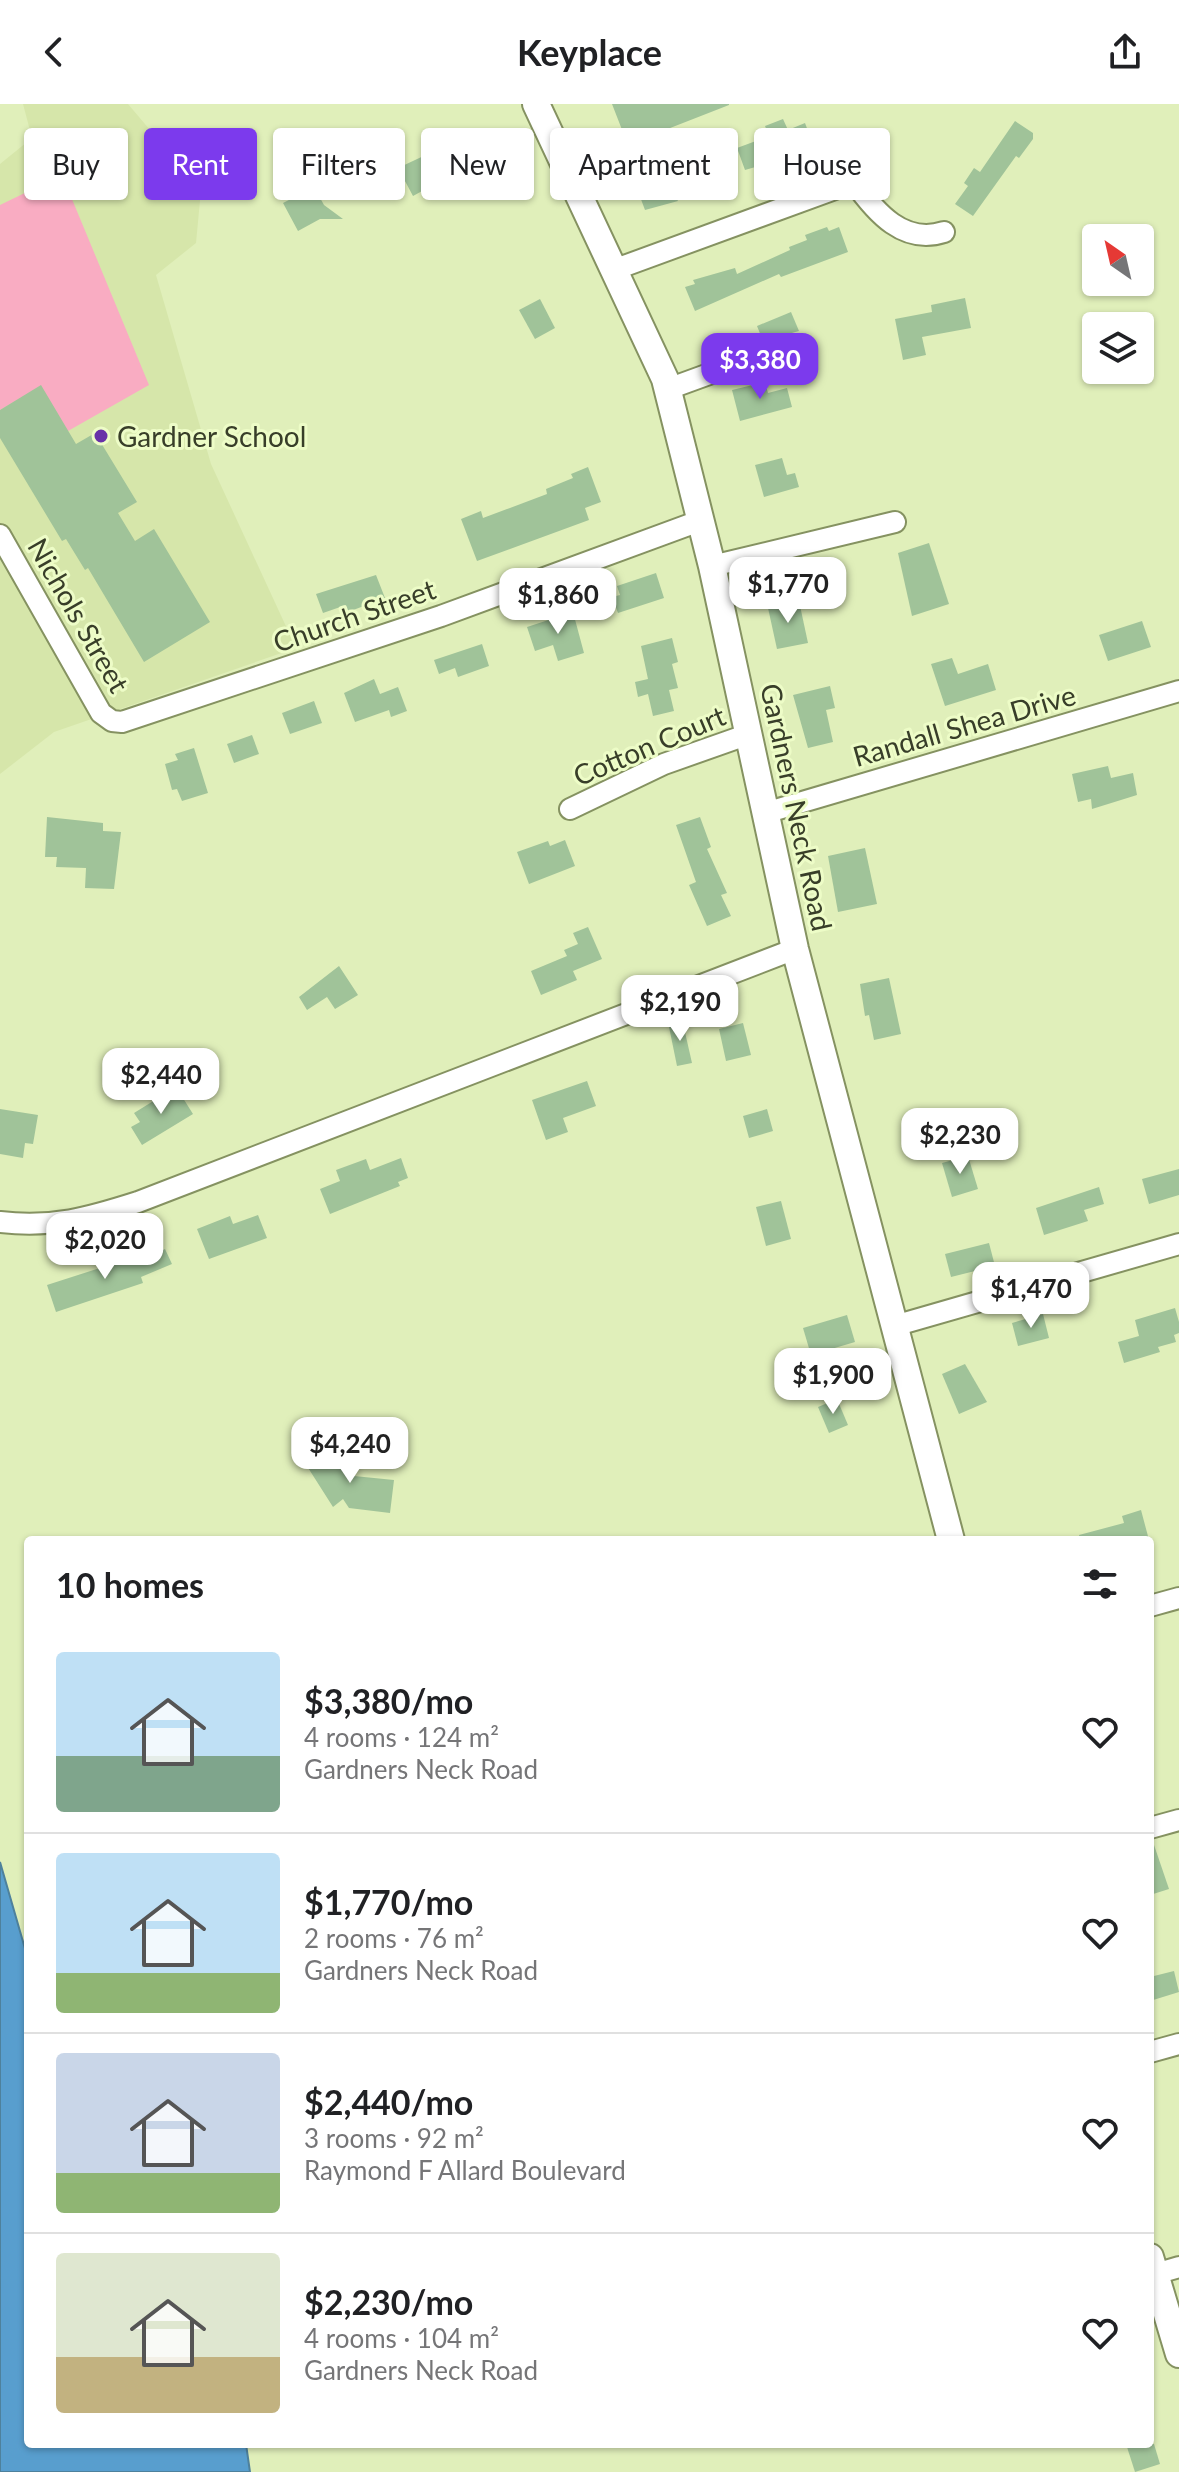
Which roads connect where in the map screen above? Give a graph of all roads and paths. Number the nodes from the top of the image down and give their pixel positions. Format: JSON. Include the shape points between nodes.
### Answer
{"nodes":[{"id":1,"x":536,"y":104,"type":"edge"},
{"id":2,"x":944,"y":232,"type":"dead end"},
{"id":3,"x":616,"y":269,"type":"junction"},
{"id":4,"x":786,"y":346,"type":"dead end"},
{"id":5,"x":668,"y":389,"type":"junction"},
{"id":6,"x":702,"y":520,"type":"junction"},
{"id":7,"x":895,"y":522,"type":"dead end"},
{"id":8,"x":0,"y":535,"type":"edge"},
{"id":9,"x":712,"y":566,"type":"junction"},
{"id":10,"x":1179,"y":691,"type":"edge"},
{"id":11,"x":112,"y":721,"type":"joint"},
{"id":12,"x":749,"y":734,"type":"junction"},
{"id":13,"x":570,"y":809,"type":"dead end"},
{"id":14,"x":765,"y":813,"type":"junction"},
{"id":15,"x":795,"y":949,"type":"junction"},
{"id":16,"x":0,"y":1222,"type":"edge"},
{"id":17,"x":1179,"y":1244,"type":"edge"},
{"id":18,"x":894,"y":1326,"type":"junction"},
{"id":19,"x":950,"y":1536,"type":"edge"},
{"id":20,"x":1179,"y":1598,"type":"edge"},
{"id":21,"x":1154,"y":1605,"type":"edge"},
{"id":22,"x":1179,"y":1820,"type":"edge"},
{"id":23,"x":1154,"y":1827,"type":"edge"},
{"id":24,"x":1179,"y":2044,"type":"edge"},
{"id":25,"x":1154,"y":2051,"type":"edge"},
{"id":26,"x":1161,"y":2266,"type":"edge"},
{"id":27,"x":1179,"y":2354,"type":"edge"}],
"edges":[{"from":1,"to":3,"type":"street","name":"Gardners Neck Road"},
{"from":2,"to":3,"type":"street","via":[[927,238],[897,228],[854,182]]},
{"from":3,"to":5,"type":"street","name":"Gardners Neck Road"},
{"from":4,"to":5,"type":"street"},
{"from":5,"to":6,"type":"street","name":"Gardners Neck Road"},
{"from":6,"to":9,"type":"street","name":"Gardners Neck Road"},
{"from":6,"to":11,"type":"street","name":"Church Street","via":[[163,711]]},
{"from":7,"to":9,"type":"street"},
{"from":8,"to":11,"type":"street","name":"Nichols Street","via":[[86,689]]},
{"from":9,"to":12,"type":"street","name":"Gardners Neck Road"},
{"from":10,"to":14,"type":"street","name":"Randall Shea Drive"},
{"from":12,"to":13,"type":"street","name":"Cotton Court","via":[[664,764]]},
{"from":12,"to":14,"type":"street","name":"Gardners Neck Road"},
{"from":14,"to":15,"type":"street","name":"Gardners Neck Road"},
{"from":15,"to":16,"type":"street","via":[[138,1202],[79,1220],[37,1226]]},
{"from":15,"to":18,"type":"street","name":"Gardners Neck Road"},
{"from":17,"to":18,"type":"street"},
{"from":18,"to":19,"type":"street","name":"Gardners Neck Road"},
{"from":20,"to":21,"type":"street"},
{"from":22,"to":23,"type":"street"},
{"from":24,"to":25,"type":"street"},
{"from":26,"to":27,"type":"street"}]}
